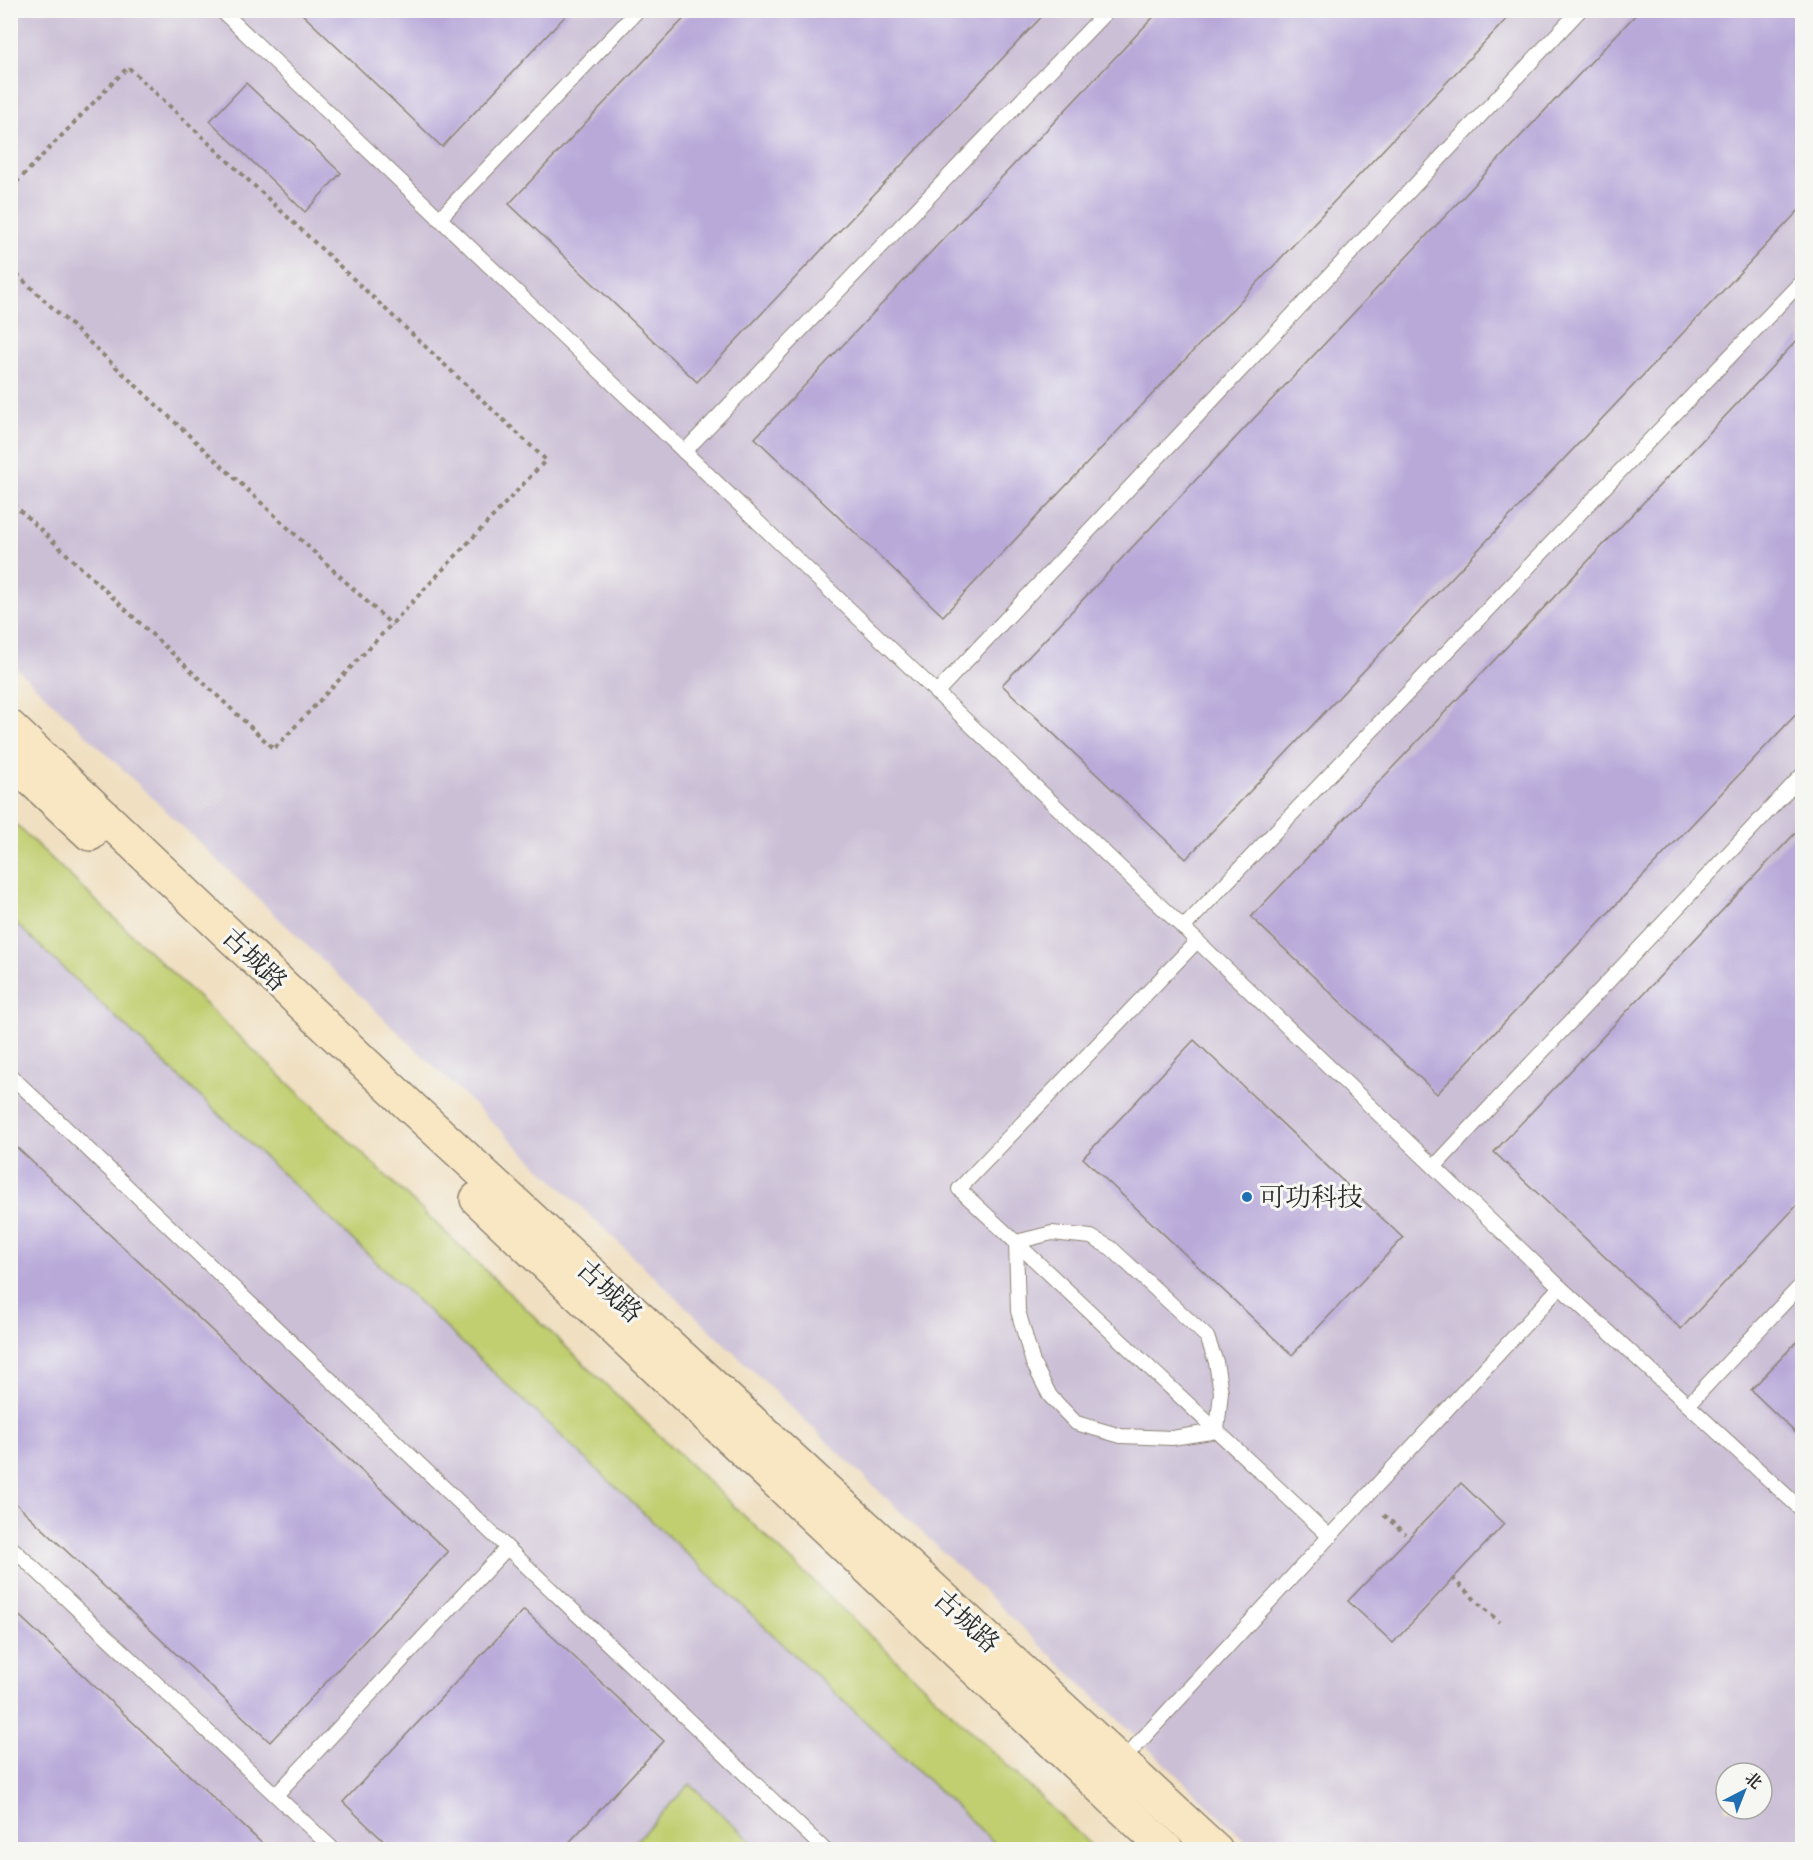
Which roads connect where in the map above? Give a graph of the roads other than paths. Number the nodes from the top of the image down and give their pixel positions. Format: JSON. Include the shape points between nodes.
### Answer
{"nodes":[{"id":1,"x":221,"y":10,"type":"edge"},
{"id":2,"x":638,"y":10,"type":"edge"},
{"id":3,"x":1108,"y":10,"type":"edge"},
{"id":4,"x":1580,"y":10,"type":"edge"},
{"id":5,"x":439,"y":219,"type":"junction"},
{"id":6,"x":1803,"y":280,"type":"edge"},
{"id":7,"x":684,"y":452,"type":"junction"},
{"id":8,"x":936,"y":693,"type":"junction"},
{"id":9,"x":10,"y":727,"type":"edge"},
{"id":10,"x":10,"y":759,"type":"edge"},
{"id":11,"x":1803,"y":775,"type":"edge"},
{"id":12,"x":1183,"y":928,"type":"junction"},
{"id":13,"x":1197,"y":941,"type":"junction"},
{"id":14,"x":10,"y":1075,"type":"edge"},
{"id":15,"x":1434,"y":1167,"type":"junction"},
{"id":16,"x":1016,"y":1242,"type":"junction"},
{"id":17,"x":1803,"y":1284,"type":"edge"},
{"id":18,"x":1560,"y":1287,"type":"junction"},
{"id":19,"x":1689,"y":1406,"type":"junction"},
{"id":20,"x":1217,"y":1431,"type":"junction"},
{"id":21,"x":1803,"y":1510,"type":"edge"},
{"id":22,"x":1330,"y":1537,"type":"junction"},
{"id":23,"x":10,"y":1546,"type":"edge"},
{"id":24,"x":507,"y":1548,"type":"junction"},
{"id":25,"x":1110,"y":1774,"type":"junction"},
{"id":26,"x":276,"y":1795,"type":"junction"},
{"id":27,"x":334,"y":1850,"type":"edge"},
{"id":28,"x":825,"y":1850,"type":"edge"},
{"id":29,"x":1167,"y":1850,"type":"edge"},
{"id":30,"x":1216,"y":1850,"type":"edge"}],
"edges":[{"from":1,"to":5,"type":"lane"},
{"from":2,"to":5,"type":"lane"},
{"from":3,"to":7,"type":"lane"},
{"from":4,"to":8,"type":"lane"},
{"from":5,"to":7,"type":"lane"},
{"from":6,"to":12,"type":"lane"},
{"from":7,"to":8,"type":"lane"},
{"from":8,"to":12,"type":"lane"},
{"from":9,"to":25,"type":"main road","name":"古城路"},
{"from":10,"to":25,"type":"main road","name":"古城路"},
{"from":11,"to":15,"type":"lane"},
{"from":12,"to":13,"type":"lane"},
{"from":13,"to":15,"type":"lane"},
{"from":13,"to":16,"type":"lane","via":[[959,1189]]},
{"from":14,"to":24,"type":"lane"},
{"from":15,"to":18,"type":"lane"},
{"from":16,"to":20,"type":"lane"},
{"from":16,"to":20,"type":"lane","via":[[1052,1233],[1091,1237],[1111,1248],[1207,1337],[1221,1392]]},
{"from":16,"to":20,"type":"lane","via":[[1018,1311],[1033,1363],[1050,1396],[1076,1422],[1121,1436],[1172,1437]]},
{"from":17,"to":19,"type":"lane"},
{"from":18,"to":19,"type":"lane"},
{"from":18,"to":22,"type":"lane"},
{"from":19,"to":21,"type":"lane"},
{"from":20,"to":22,"type":"lane"},
{"from":22,"to":25,"type":"lane"},
{"from":23,"to":26,"type":"lane"},
{"from":24,"to":26,"type":"lane"},
{"from":24,"to":28,"type":"lane"},
{"from":25,"to":29,"type":"main road","name":"古城路"},
{"from":25,"to":30,"type":"main road","name":"古城路"},
{"from":26,"to":27,"type":"lane"}]}
